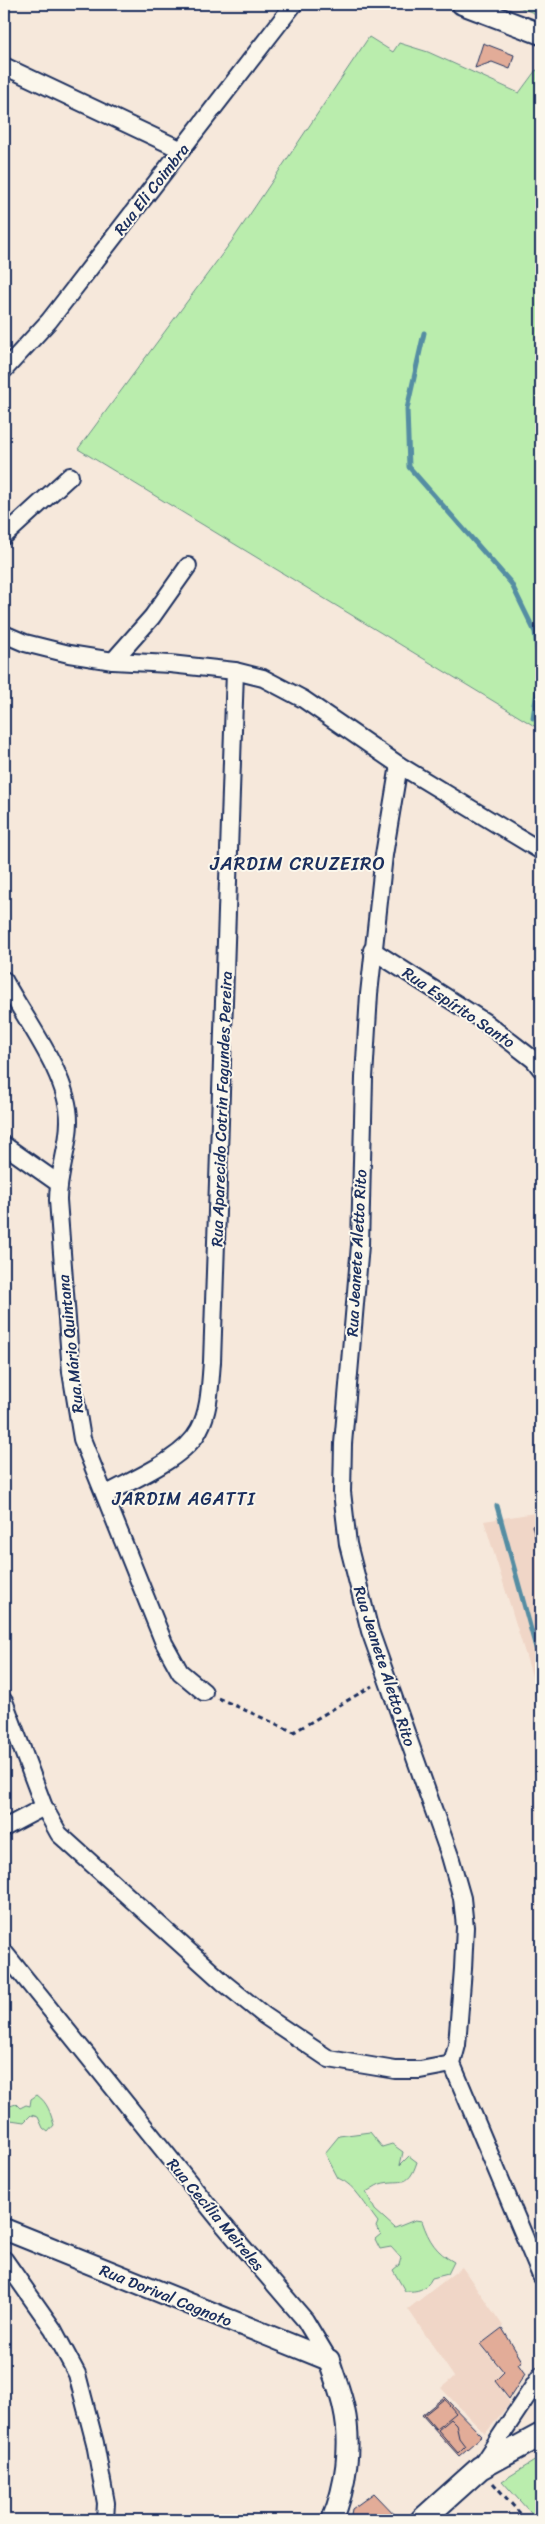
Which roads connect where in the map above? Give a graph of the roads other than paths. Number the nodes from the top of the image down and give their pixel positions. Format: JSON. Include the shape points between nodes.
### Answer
{"nodes":[{"id":1,"x":294,"y":4,"type":"edge"},
{"id":2,"x":462,"y":4,"type":"edge"},
{"id":3,"x":541,"y":34,"type":"edge"},
{"id":4,"x":4,"y":67,"type":"edge"},
{"id":5,"x":182,"y":150,"type":"junction"},
{"id":6,"x":4,"y":370,"type":"edge"},
{"id":7,"x":70,"y":476,"type":"dead end"},
{"id":8,"x":4,"y":536,"type":"edge"},
{"id":9,"x":188,"y":566,"type":"dead end"},
{"id":10,"x":4,"y":634,"type":"edge"},
{"id":11,"x":113,"y":662,"type":"junction"},
{"id":12,"x":235,"y":671,"type":"junction"},
{"id":13,"x":399,"y":764,"type":"junction"},
{"id":14,"x":541,"y":851,"type":"edge"},
{"id":15,"x":372,"y":950,"type":"junction"},
{"id":16,"x":4,"y":980,"type":"edge"},
{"id":17,"x":541,"y":1069,"type":"edge"},
{"id":18,"x":4,"y":1145,"type":"edge"},
{"id":19,"x":58,"y":1183,"type":"junction"},
{"id":20,"x":105,"y":1495,"type":"junction"},
{"id":21,"x":204,"y":1692,"type":"road end"},
{"id":22,"x":4,"y":1701,"type":"edge"},
{"id":23,"x":44,"y":1807,"type":"junction"},
{"id":24,"x":4,"y":1828,"type":"edge"},
{"id":25,"x":4,"y":1952,"type":"edge"},
{"id":26,"x":452,"y":2064,"type":"junction"},
{"id":27,"x":4,"y":2229,"type":"edge"},
{"id":28,"x":4,"y":2259,"type":"edge"},
{"id":29,"x":541,"y":2276,"type":"edge"},
{"id":30,"x":329,"y":2360,"type":"junction"},
{"id":31,"x":541,"y":2376,"type":"edge"},
{"id":32,"x":541,"y":2436,"type":"edge"},
{"id":33,"x":480,"y":2468,"type":"junction"},
{"id":34,"x":336,"y":2516,"type":"edge"},
{"id":35,"x":105,"y":2520,"type":"edge"},
{"id":36,"x":422,"y":2520,"type":"edge"}],
"edges":[{"from":1,"to":5,"type":"street","name":"Rua Eli Coimbra"},
{"from":2,"to":3,"type":"street"},
{"from":4,"to":5,"type":"street"},
{"from":5,"to":6,"type":"street","name":"Rua Eli Coimbra","via":[[49,321]]},
{"from":7,"to":8,"type":"street"},
{"from":9,"to":11,"type":"street","via":[[158,609]]},
{"from":10,"to":11,"type":"street","via":[[51,649]]},
{"from":11,"to":12,"type":"street"},
{"from":12,"to":13,"type":"street","via":[[263,678],[303,698]]},
{"from":12,"to":20,"type":"street","name":"Rua Aparecido Cotrin Fagundes Pereira","via":[[208,1404],[200,1430],[190,1443],[174,1457]]},
{"from":13,"to":14,"type":"street"},
{"from":13,"to":15,"type":"street","name":"Rua Jeanete Aletto Rito"},
{"from":15,"to":17,"type":"street","name":"Rua Espírito Santo","via":[[486,1022]]},
{"from":15,"to":26,"type":"street","name":"Rua Jeanete Aletto Rito","via":[[364,1078],[360,1245],[343,1435],[342,1492],[348,1544],[359,1592],[462,1898],[465,1927],[463,1969],[457,2045]]},
{"from":16,"to":19,"type":"street","name":"Rua Mário Quintana","via":[[48,1056],[64,1091],[69,1120]]},
{"from":18,"to":19,"type":"street"},
{"from":19,"to":20,"type":"street","name":"Rua Mário Quintana","via":[[76,1413],[82,1439]]},
{"from":20,"to":21,"type":"street","name":"Rua Mário Quintana","via":[[164,1643],[180,1672]]},
{"from":22,"to":23,"type":"street"},
{"from":23,"to":24,"type":"street"},
{"from":23,"to":26,"type":"street","via":[[59,1834],[231,1989],[329,2059],[395,2070],[420,2070]]},
{"from":25,"to":30,"type":"street","name":"Rua Cecília Meireles","via":[[299,2314]]},
{"from":26,"to":29,"type":"street"},
{"from":27,"to":30,"type":"street","name":"Rua Dorival Cagnoto"},
{"from":28,"to":35,"type":"street","via":[[53,2329],[77,2374],[95,2443],[106,2503]]},
{"from":30,"to":34,"type":"street","name":"Rua Cecília Meireles","via":[[345,2410],[348,2452]]},
{"from":31,"to":33,"type":"street"},
{"from":32,"to":33,"type":"main road"},
{"from":33,"to":36,"type":"main road"}]}
